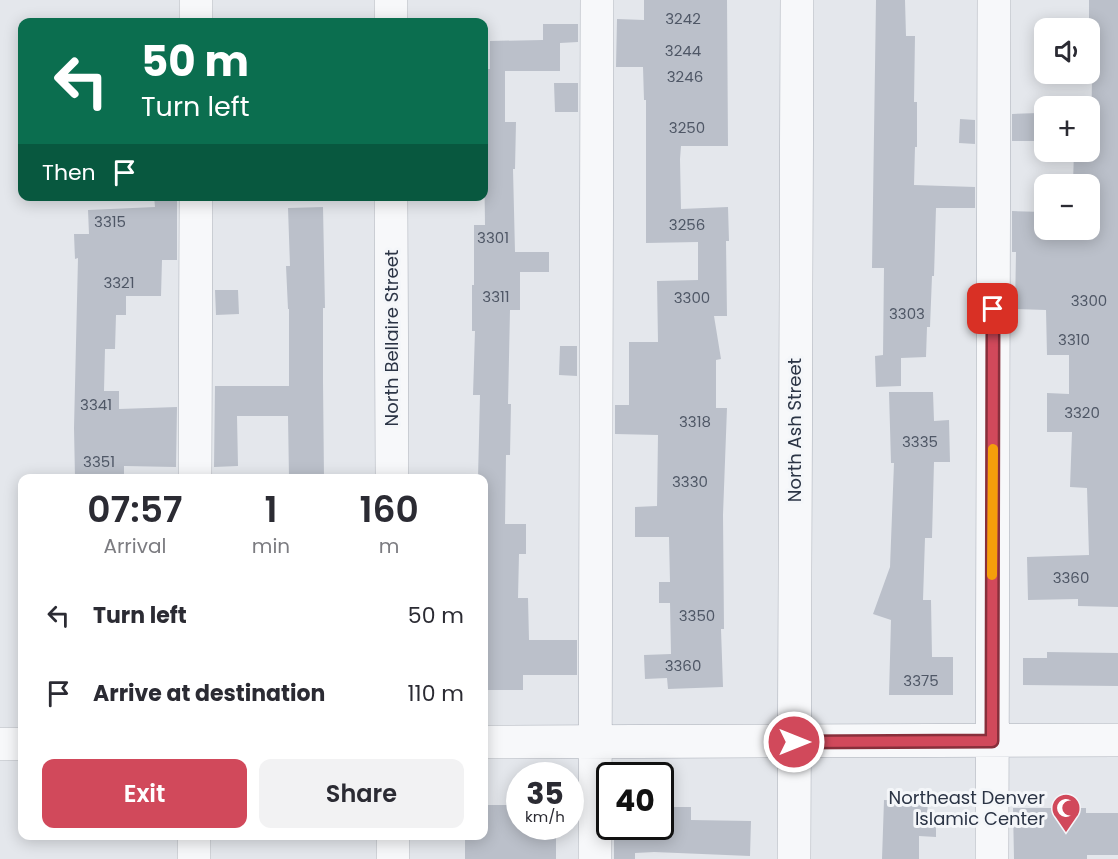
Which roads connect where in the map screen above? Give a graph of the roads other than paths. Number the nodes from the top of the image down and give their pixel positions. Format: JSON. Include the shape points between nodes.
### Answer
{"nodes":[{"id":1,"x":196,"y":0,"type":"edge"},
{"id":2,"x":391,"y":0,"type":"edge"},
{"id":3,"x":597,"y":0,"type":"edge"},
{"id":4,"x":797,"y":0,"type":"edge"},
{"id":5,"x":994,"y":0,"type":"edge"},
{"id":6,"x":196,"y":18,"type":"edge"},
{"id":7,"x":391,"y":18,"type":"edge"},
{"id":8,"x":196,"y":201,"type":"edge"},
{"id":9,"x":391,"y":201,"type":"edge"},
{"id":10,"x":195,"y":474,"type":"edge"},
{"id":11,"x":392,"y":474,"type":"edge"},
{"id":12,"x":1118,"y":740,"type":"edge"},
{"id":13,"x":595,"y":741,"type":"junction"},
{"id":14,"x":992,"y":741,"type":"junction"},
{"id":15,"x":488,"y":742,"type":"edge"},
{"id":16,"x":794,"y":742,"type":"junction"},
{"id":17,"x":0,"y":744,"type":"edge"},
{"id":18,"x":18,"y":744,"type":"edge"},
{"id":19,"x":194,"y":840,"type":"edge"},
{"id":20,"x":393,"y":840,"type":"edge"},
{"id":21,"x":194,"y":859,"type":"edge"},
{"id":22,"x":393,"y":859,"type":"edge"},
{"id":23,"x":595,"y":859,"type":"edge"},
{"id":24,"x":794,"y":859,"type":"edge"},
{"id":25,"x":992,"y":859,"type":"edge"}],
"edges":[{"from":1,"to":6,"type":"street"},
{"from":2,"to":7,"type":"street"},
{"from":3,"to":13,"type":"street"},
{"from":4,"to":16,"type":"street","name":"North Ash Street"},
{"from":5,"to":14,"type":"street"},
{"from":8,"to":10,"type":"street"},
{"from":9,"to":11,"type":"street","name":"North Bellaire Street"},
{"from":12,"to":14,"type":"street"},
{"from":13,"to":15,"type":"street"},
{"from":13,"to":16,"type":"street"},
{"from":13,"to":23,"type":"street"},
{"from":14,"to":16,"type":"street"},
{"from":14,"to":25,"type":"street"},
{"from":16,"to":24,"type":"street","name":"North Ash Street"},
{"from":17,"to":18,"type":"street"},
{"from":19,"to":21,"type":"street"},
{"from":20,"to":22,"type":"street"}]}
